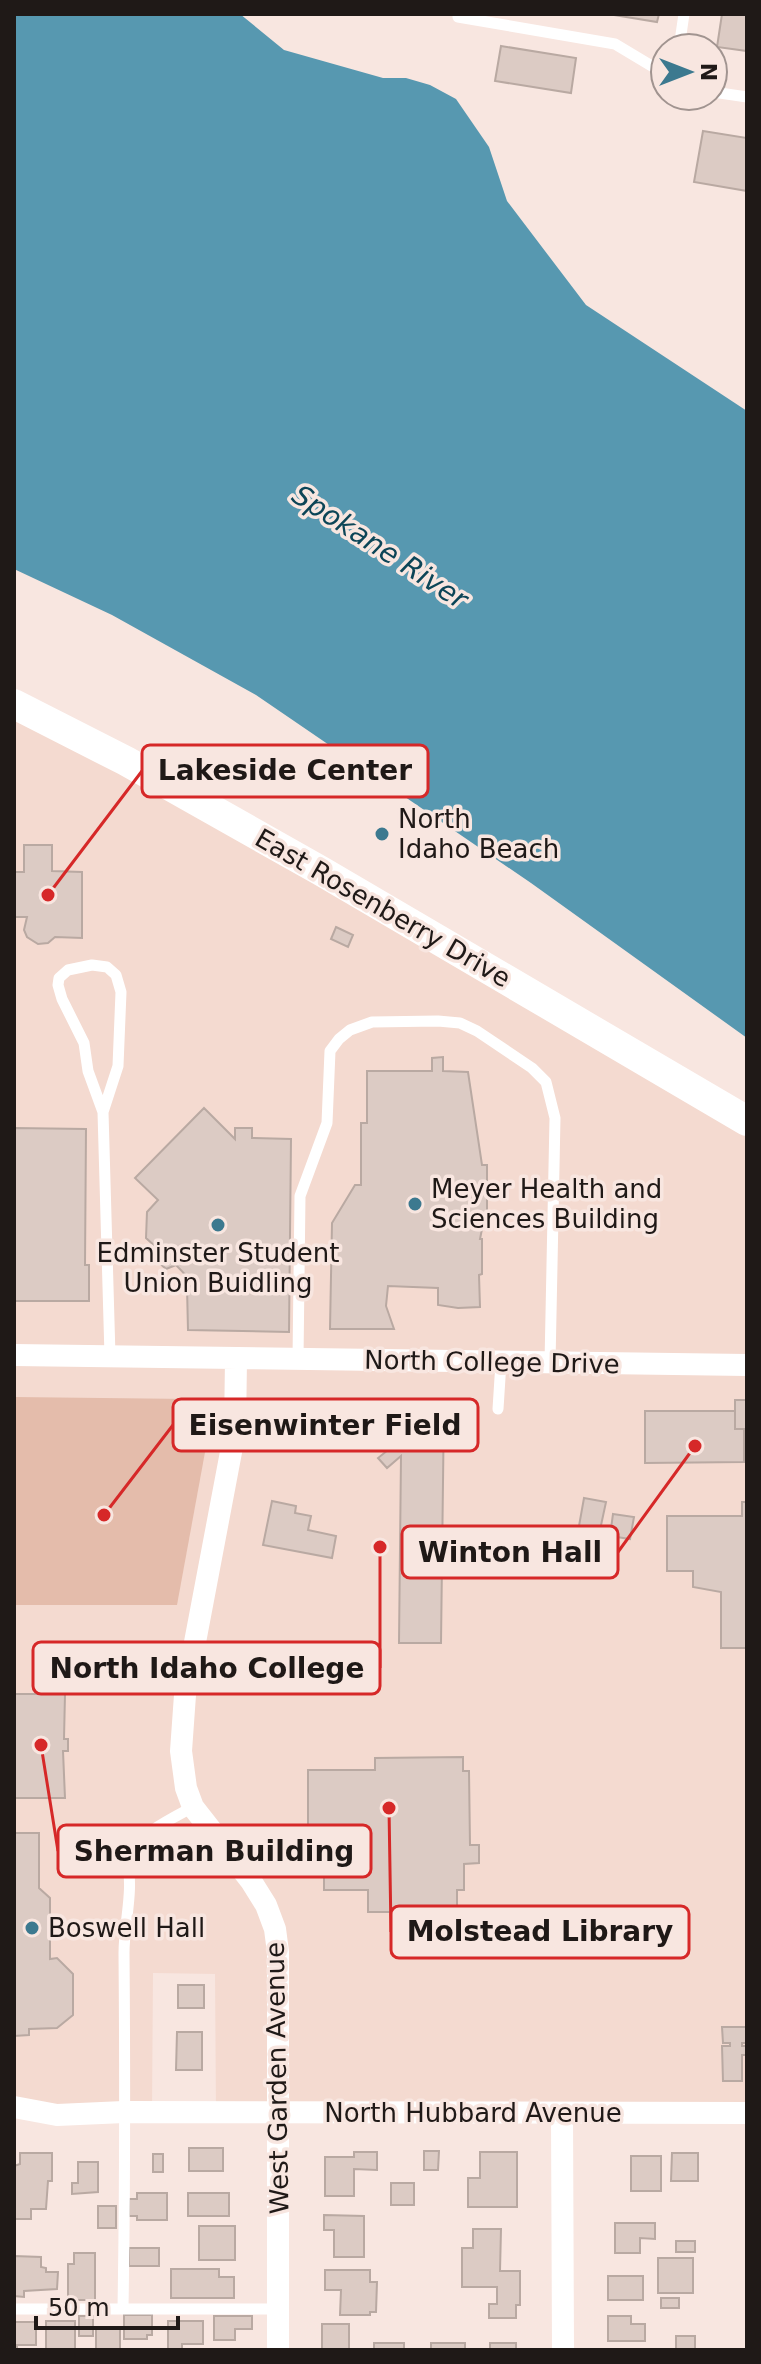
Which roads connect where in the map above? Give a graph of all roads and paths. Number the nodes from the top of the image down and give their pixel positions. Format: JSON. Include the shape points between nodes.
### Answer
{"nodes":[{"id":1,"x":458,"y":17,"type":"dead end"},
{"id":2,"x":649,"y":64,"type":"edge"},
{"id":3,"x":14,"y":704,"type":"edge"},
{"id":4,"x":103,"y":1112,"type":"junction"},
{"id":5,"x":747,"y":1121,"type":"edge"},
{"id":6,"x":14,"y":1355,"type":"edge"},
{"id":7,"x":110,"y":1356,"type":"junction"},
{"id":8,"x":236,"y":1359,"type":"junction"},
{"id":9,"x":298,"y":1359,"type":"junction"},
{"id":10,"x":501,"y":1362,"type":"junction"},
{"id":11,"x":550,"y":1363,"type":"junction"},
{"id":12,"x":747,"y":1365,"type":"edge"},
{"id":13,"x":498,"y":1409,"type":"dead end"},
{"id":14,"x":145,"y":1684,"type":"dead end"},
{"id":15,"x":187,"y":1689,"type":"junction"},
{"id":16,"x":193,"y":1807,"type":"junction"},
{"id":17,"x":14,"y":2107,"type":"edge"},
{"id":18,"x":745,"y":2111,"type":"edge"},
{"id":19,"x":124,"y":2112,"type":"junction"},
{"id":20,"x":279,"y":2114,"type":"junction"},
{"id":21,"x":562,"y":2114,"type":"junction"},
{"id":22,"x":123,"y":2308,"type":"junction"},
{"id":23,"x":14,"y":2309,"type":"edge"},
{"id":24,"x":278,"y":2309,"type":"junction"},
{"id":25,"x":278,"y":2350,"type":"edge"},
{"id":26,"x":563,"y":2350,"type":"edge"}],
"edges":[{"from":1,"to":2,"type":"lane","via":[[615,44]]},
{"from":3,"to":5,"type":"street","name":"East Rosenberry Drive","via":[[321,871]]},
{"from":4,"to":4,"type":"lane","via":[[118,1066],[121,992],[116,975],[92,965],[68,970],[58,985],[84,1043]]},
{"from":4,"to":7,"type":"lane"},
{"from":6,"to":7,"type":"street","name":"North College Drive"},
{"from":7,"to":8,"type":"street","name":"North College Drive"},
{"from":8,"to":9,"type":"street","name":"North College Drive"},
{"from":8,"to":15,"type":"street","name":"West Garden Avenue","via":[[235,1431]]},
{"from":9,"to":10,"type":"street","name":"North College Drive"},
{"from":9,"to":11,"type":"lane","via":[[300,1196],[327,1123],[330,1051],[350,1030],[372,1022],[426,1020],[460,1023],[477,1031],[546,1082],[555,1118]]},
{"from":10,"to":11,"type":"street","name":"North College Drive"},
{"from":10,"to":13,"type":"lane"},
{"from":11,"to":12,"type":"street","name":"North College Drive"},
{"from":14,"to":15,"type":"lane"},
{"from":15,"to":16,"type":"street","name":"West Garden Avenue","via":[[181,1751]]},
{"from":16,"to":19,"type":"lane","via":[[146,1835],[126,1857],[132,1877],[124,1927]]},
{"from":16,"to":20,"type":"street","name":"West Garden Avenue","via":[[251,1881],[275,1929]]},
{"from":17,"to":19,"type":"street","name":"North Hubbard Avenue","via":[[57,2115]]},
{"from":18,"to":21,"type":"street","name":"North Hubbard Avenue"},
{"from":19,"to":20,"type":"street","name":"North Hubbard Avenue"},
{"from":19,"to":22,"type":"lane"},
{"from":20,"to":21,"type":"street","name":"North Hubbard Avenue"},
{"from":20,"to":24,"type":"street","name":"West Garden Avenue"},
{"from":21,"to":26,"type":"street"},
{"from":22,"to":23,"type":"lane"},
{"from":22,"to":24,"type":"lane"},
{"from":24,"to":25,"type":"street","name":"West Garden Avenue"}]}
